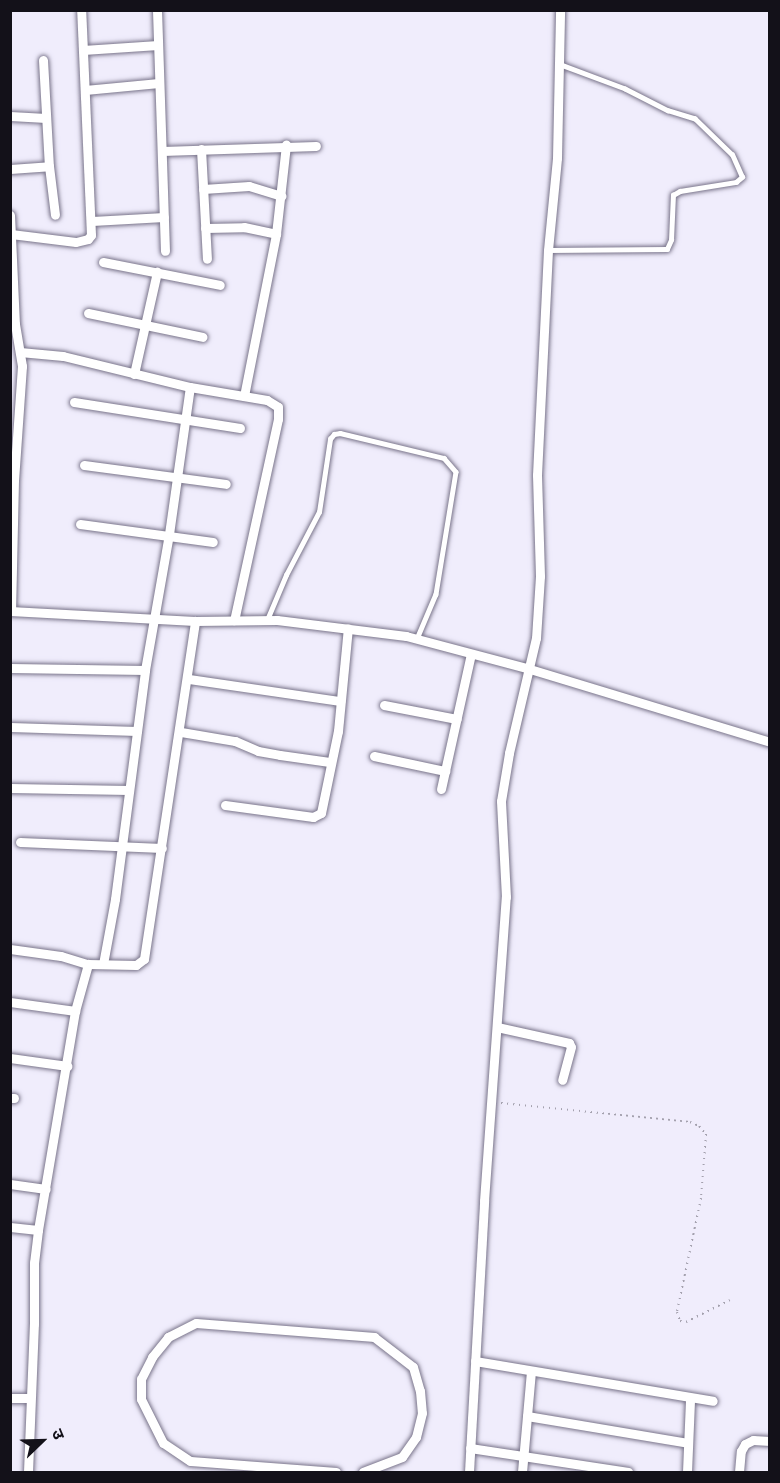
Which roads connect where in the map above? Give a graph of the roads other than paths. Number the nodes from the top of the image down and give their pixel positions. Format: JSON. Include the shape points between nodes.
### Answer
{"nodes":[{"id":1,"x":81,"y":10,"type":"edge"},
{"id":2,"x":157,"y":10,"type":"edge"},
{"id":3,"x":560,"y":10,"type":"edge"},
{"id":4,"x":158,"y":45,"type":"junction"},
{"id":5,"x":83,"y":50,"type":"junction"},
{"id":6,"x":43,"y":60,"type":"dead end"},
{"id":7,"x":557,"y":64,"type":"junction"},
{"id":8,"x":159,"y":84,"type":"junction"},
{"id":9,"x":85,"y":90,"type":"junction"},
{"id":10,"x":10,"y":116,"type":"edge"},
{"id":11,"x":46,"y":117,"type":"junction"},
{"id":12,"x":286,"y":145,"type":"junction"},
{"id":13,"x":316,"y":146,"type":"dead end"},
{"id":14,"x":201,"y":149,"type":"junction"},
{"id":15,"x":162,"y":151,"type":"junction"},
{"id":16,"x":49,"y":166,"type":"junction"},
{"id":17,"x":10,"y":169,"type":"edge"},
{"id":18,"x":203,"y":189,"type":"junction"},
{"id":19,"x":282,"y":196,"type":"junction"},
{"id":20,"x":10,"y":215,"type":"edge"},
{"id":21,"x":55,"y":215,"type":"dead end"},
{"id":22,"x":164,"y":217,"type":"junction"},
{"id":23,"x":92,"y":220,"type":"junction"},
{"id":24,"x":11,"y":223,"type":"edge"},
{"id":25,"x":205,"y":228,"type":"junction"},
{"id":26,"x":11,"y":234,"type":"edge"},
{"id":27,"x":276,"y":234,"type":"junction"},
{"id":28,"x":548,"y":250,"type":"junction"},
{"id":29,"x":165,"y":251,"type":"dead end"},
{"id":30,"x":207,"y":259,"type":"dead end"},
{"id":31,"x":103,"y":262,"type":"dead end"},
{"id":32,"x":157,"y":272,"type":"junction"},
{"id":33,"x":12,"y":278,"type":"edge"},
{"id":34,"x":220,"y":285,"type":"dead end"},
{"id":35,"x":88,"y":313,"type":"dead end"},
{"id":36,"x":13,"y":324,"type":"edge"},
{"id":37,"x":146,"y":326,"type":"junction"},
{"id":38,"x":203,"y":337,"type":"dead end"},
{"id":39,"x":20,"y":352,"type":"junction"},
{"id":40,"x":134,"y":374,"type":"junction"},
{"id":41,"x":189,"y":387,"type":"junction"},
{"id":42,"x":244,"y":396,"type":"junction"},
{"id":43,"x":74,"y":402,"type":"dead end"},
{"id":44,"x":184,"y":419,"type":"junction"},
{"id":45,"x":240,"y":428,"type":"dead end"},
{"id":46,"x":84,"y":465,"type":"dead end"},
{"id":47,"x":177,"y":477,"type":"junction"},
{"id":48,"x":226,"y":484,"type":"dead end"},
{"id":49,"x":80,"y":524,"type":"dead end"},
{"id":50,"x":169,"y":534,"type":"junction"},
{"id":51,"x":213,"y":542,"type":"dead end"},
{"id":52,"x":11,"y":611,"type":"edge"},
{"id":53,"x":155,"y":619,"type":"junction"},
{"id":54,"x":234,"y":620,"type":"junction"},
{"id":55,"x":267,"y":620,"type":"junction"},
{"id":56,"x":195,"y":621,"type":"junction"},
{"id":57,"x":348,"y":628,"type":"junction"},
{"id":58,"x":417,"y":639,"type":"junction"},
{"id":59,"x":471,"y":654,"type":"junction"},
{"id":60,"x":10,"y":668,"type":"edge"},
{"id":61,"x":530,"y":669,"type":"junction"},
{"id":62,"x":145,"y":670,"type":"junction"},
{"id":63,"x":189,"y":680,"type":"junction"},
{"id":64,"x":340,"y":701,"type":"junction"},
{"id":65,"x":384,"y":705,"type":"dead end"},
{"id":66,"x":457,"y":719,"type":"junction"},
{"id":67,"x":10,"y":727,"type":"edge"},
{"id":68,"x":137,"y":731,"type":"junction"},
{"id":69,"x":181,"y":732,"type":"junction"},
{"id":70,"x":770,"y":742,"type":"edge"},
{"id":71,"x":374,"y":756,"type":"dead end"},
{"id":72,"x":330,"y":762,"type":"junction"},
{"id":73,"x":445,"y":771,"type":"junction"},
{"id":74,"x":10,"y":788,"type":"edge"},
{"id":75,"x":441,"y":789,"type":"dead end"},
{"id":76,"x":129,"y":790,"type":"junction"},
{"id":77,"x":225,"y":804,"type":"dead end"},
{"id":78,"x":21,"y":842,"type":"dead end"},
{"id":79,"x":122,"y":847,"type":"junction"},
{"id":80,"x":162,"y":848,"type":"junction"},
{"id":81,"x":10,"y":949,"type":"edge"},
{"id":82,"x":88,"y":964,"type":"junction"},
{"id":83,"x":103,"y":964,"type":"junction"},
{"id":84,"x":10,"y":1002,"type":"edge"},
{"id":85,"x":75,"y":1011,"type":"junction"},
{"id":86,"x":497,"y":1027,"type":"junction"},
{"id":87,"x":10,"y":1058,"type":"edge"},
{"id":88,"x":67,"y":1066,"type":"junction"},
{"id":89,"x":562,"y":1080,"type":"dead end"},
{"id":90,"x":10,"y":1185,"type":"edge"},
{"id":91,"x":46,"y":1189,"type":"junction"},
{"id":92,"x":10,"y":1227,"type":"edge"},
{"id":93,"x":38,"y":1230,"type":"junction"},
{"id":94,"x":474,"y":1362,"type":"junction"},
{"id":95,"x":531,"y":1371,"type":"junction"},
{"id":96,"x":10,"y":1398,"type":"edge"},
{"id":97,"x":30,"y":1398,"type":"junction"},
{"id":98,"x":690,"y":1400,"type":"junction"},
{"id":99,"x":713,"y":1401,"type":"dead end"},
{"id":100,"x":527,"y":1416,"type":"junction"},
{"id":101,"x":770,"y":1441,"type":"edge"},
{"id":102,"x":688,"y":1443,"type":"junction"},
{"id":103,"x":470,"y":1448,"type":"junction"},
{"id":104,"x":524,"y":1456,"type":"junction"},
{"id":105,"x":566,"y":1468,"type":"edge"},
{"id":106,"x":607,"y":1471,"type":"edge"},
{"id":107,"x":28,"y":1473,"type":"edge"},
{"id":108,"x":336,"y":1473,"type":"edge"},
{"id":109,"x":363,"y":1473,"type":"edge"},
{"id":110,"x":469,"y":1473,"type":"edge"},
{"id":111,"x":522,"y":1473,"type":"edge"},
{"id":112,"x":628,"y":1473,"type":"edge"},
{"id":113,"x":687,"y":1473,"type":"edge"},
{"id":114,"x":739,"y":1473,"type":"edge"}],
"edges":[{"from":1,"to":5,"type":"street"},
{"from":2,"to":4,"type":"street"},
{"from":3,"to":7,"type":"street"},
{"from":4,"to":5,"type":"street"},
{"from":4,"to":8,"type":"street"},
{"from":5,"to":9,"type":"street"},
{"from":6,"to":11,"type":"street"},
{"from":7,"to":28,"type":"street","via":[[557,158]]},
{"from":7,"to":28,"type":"lane","via":[[625,88],[668,111],[695,120],[732,155],[742,177],[736,182],[673,195],[667,249]]},
{"from":8,"to":9,"type":"street"},
{"from":8,"to":15,"type":"street"},
{"from":9,"to":23,"type":"street"},
{"from":10,"to":11,"type":"street"},
{"from":11,"to":16,"type":"street"},
{"from":12,"to":13,"type":"street"},
{"from":12,"to":14,"type":"street"},
{"from":12,"to":19,"type":"street"},
{"from":14,"to":15,"type":"street"},
{"from":14,"to":18,"type":"street"},
{"from":15,"to":22,"type":"street"},
{"from":16,"to":17,"type":"street"},
{"from":16,"to":21,"type":"street"},
{"from":18,"to":19,"type":"street","via":[[249,186]]},
{"from":18,"to":25,"type":"street"},
{"from":19,"to":27,"type":"street"},
{"from":20,"to":24,"type":"street"},
{"from":22,"to":23,"type":"street"},
{"from":22,"to":29,"type":"street"},
{"from":23,"to":26,"type":"street","via":[[91,235],[82,242]]},
{"from":24,"to":26,"type":"street"},
{"from":25,"to":27,"type":"street","via":[[244,227]]},
{"from":25,"to":30,"type":"street"},
{"from":26,"to":33,"type":"street"},
{"from":27,"to":42,"type":"street"},
{"from":28,"to":61,"type":"street","via":[[537,475],[540,576]]},
{"from":31,"to":32,"type":"street"},
{"from":32,"to":34,"type":"street"},
{"from":32,"to":37,"type":"street"},
{"from":33,"to":36,"type":"street"},
{"from":35,"to":37,"type":"street"},
{"from":36,"to":39,"type":"street"},
{"from":37,"to":38,"type":"street"},
{"from":37,"to":40,"type":"street"},
{"from":39,"to":40,"type":"street","via":[[63,356]]},
{"from":39,"to":52,"type":"street"},
{"from":40,"to":41,"type":"street"},
{"from":41,"to":42,"type":"street"},
{"from":41,"to":44,"type":"street"},
{"from":42,"to":54,"type":"street","via":[[275,403],[279,412]]},
{"from":43,"to":44,"type":"street"},
{"from":44,"to":45,"type":"street"},
{"from":44,"to":47,"type":"street"},
{"from":46,"to":47,"type":"street"},
{"from":47,"to":48,"type":"street"},
{"from":47,"to":50,"type":"street"},
{"from":49,"to":50,"type":"street"},
{"from":50,"to":51,"type":"street"},
{"from":50,"to":53,"type":"street"},
{"from":52,"to":53,"type":"street"},
{"from":53,"to":56,"type":"street"},
{"from":53,"to":62,"type":"street"},
{"from":54,"to":55,"type":"street"},
{"from":54,"to":56,"type":"street"},
{"from":55,"to":57,"type":"street"},
{"from":55,"to":58,"type":"lane","via":[[319,512],[330,439],[340,433],[444,458],[456,472],[436,594]]},
{"from":56,"to":63,"type":"street"},
{"from":57,"to":58,"type":"street"},
{"from":57,"to":64,"type":"street"},
{"from":58,"to":59,"type":"street"},
{"from":59,"to":61,"type":"street"},
{"from":59,"to":66,"type":"street"},
{"from":60,"to":62,"type":"street"},
{"from":61,"to":70,"type":"street"},
{"from":61,"to":86,"type":"street","via":[[501,801],[506,897]]},
{"from":62,"to":68,"type":"street"},
{"from":63,"to":64,"type":"street"},
{"from":63,"to":69,"type":"street"},
{"from":64,"to":72,"type":"street"},
{"from":65,"to":66,"type":"street"},
{"from":66,"to":73,"type":"street"},
{"from":67,"to":68,"type":"street"},
{"from":68,"to":76,"type":"street"},
{"from":69,"to":72,"type":"street","via":[[236,741],[258,751]]},
{"from":69,"to":80,"type":"street"},
{"from":71,"to":73,"type":"street"},
{"from":72,"to":77,"type":"street","via":[[319,816]]},
{"from":73,"to":75,"type":"street"},
{"from":74,"to":76,"type":"street"},
{"from":76,"to":79,"type":"street"},
{"from":78,"to":79,"type":"street"},
{"from":79,"to":80,"type":"street"},
{"from":79,"to":83,"type":"street"},
{"from":80,"to":83,"type":"street","via":[[144,959],[136,965]]},
{"from":81,"to":82,"type":"street"},
{"from":82,"to":83,"type":"street"},
{"from":82,"to":85,"type":"street"},
{"from":84,"to":85,"type":"street"},
{"from":85,"to":88,"type":"street"},
{"from":86,"to":89,"type":"street","via":[[569,1043]]},
{"from":86,"to":94,"type":"street"},
{"from":87,"to":88,"type":"street"},
{"from":88,"to":91,"type":"street"},
{"from":90,"to":91,"type":"street"},
{"from":91,"to":93,"type":"street"},
{"from":92,"to":93,"type":"street"},
{"from":93,"to":97,"type":"street"},
{"from":94,"to":95,"type":"street"},
{"from":94,"to":103,"type":"street"},
{"from":95,"to":98,"type":"street"},
{"from":95,"to":100,"type":"street"},
{"from":96,"to":97,"type":"street"},
{"from":97,"to":107,"type":"street"},
{"from":98,"to":99,"type":"street"},
{"from":98,"to":102,"type":"street"},
{"from":100,"to":102,"type":"street"},
{"from":100,"to":104,"type":"street"},
{"from":101,"to":114,"type":"street","via":[[753,1440],[745,1444]]},
{"from":102,"to":113,"type":"street"},
{"from":103,"to":104,"type":"street"},
{"from":103,"to":110,"type":"street"},
{"from":104,"to":105,"type":"street"},
{"from":104,"to":111,"type":"street"},
{"from":105,"to":106,"type":"street"},
{"from":106,"to":112,"type":"street"},
{"from":108,"to":109,"type":"street","via":[[190,1461],[163,1443],[141,1399],[141,1379],[152,1357],[168,1337],[196,1323],[374,1337],[413,1367],[422,1413],[416,1437],[402,1457]]}]}
